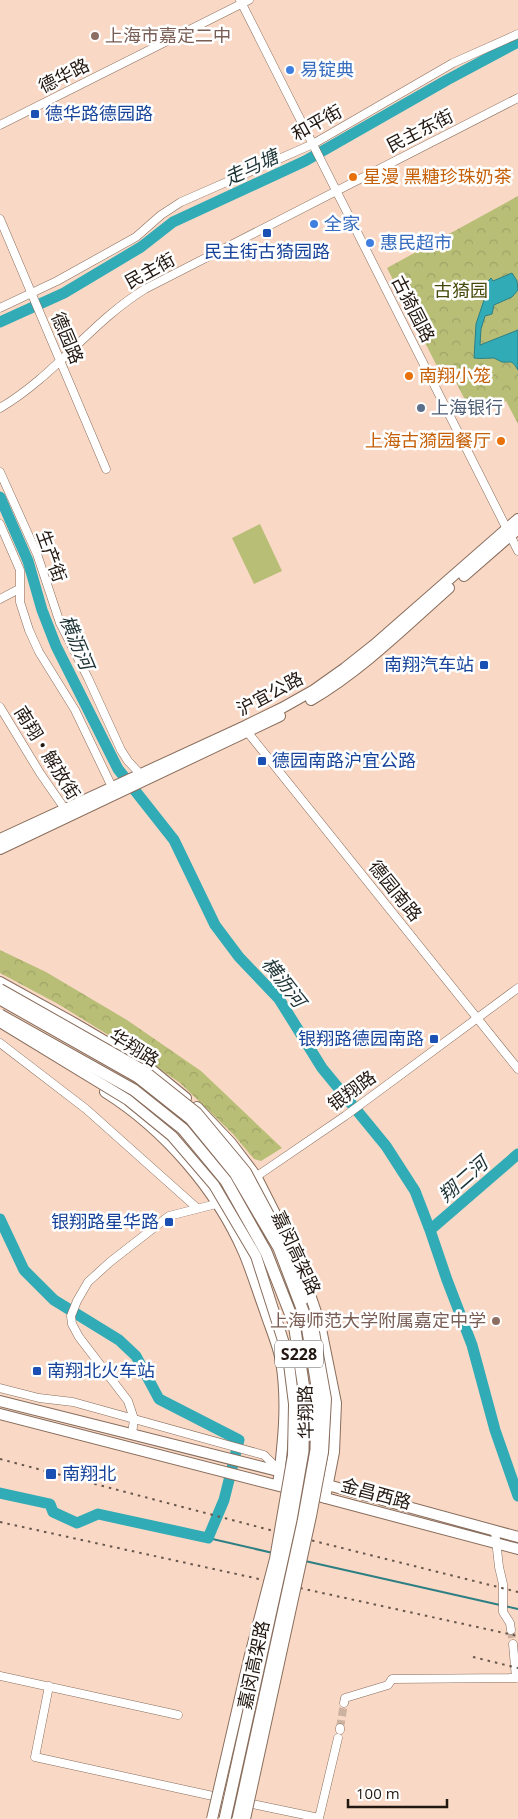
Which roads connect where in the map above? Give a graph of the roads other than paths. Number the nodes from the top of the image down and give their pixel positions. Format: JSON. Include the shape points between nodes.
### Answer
{"nodes":[{"id":1,"x":243,"y":1,"type":"edge"},
{"id":2,"x":518,"y":34,"type":"edge"},
{"id":3,"x":518,"y":98,"type":"edge"},
{"id":4,"x":0,"y":125,"type":"edge"},
{"id":5,"x":314,"y":145,"type":"junction"},
{"id":6,"x":336,"y":190,"type":"junction"},
{"id":7,"x":0,"y":219,"type":"edge"},
{"id":8,"x":32,"y":294,"type":"junction"},
{"id":9,"x":0,"y":308,"type":"edge"},
{"id":10,"x":60,"y":361,"type":"junction"},
{"id":11,"x":0,"y":408,"type":"edge"},
{"id":12,"x":106,"y":469,"type":"dead end"},
{"id":13,"x":0,"y":472,"type":"edge"},
{"id":14,"x":518,"y":519,"type":"edge"},
{"id":15,"x":0,"y":524,"type":"edge"},
{"id":16,"x":512,"y":531,"type":"edge"},
{"id":17,"x":518,"y":551,"type":"edge"},
{"id":18,"x":19,"y":589,"type":"junction"},
{"id":19,"x":0,"y":599,"type":"edge"},
{"id":20,"x":0,"y":706,"type":"edge"},
{"id":21,"x":246,"y":729,"type":"junction"},
{"id":22,"x":140,"y":779,"type":"junction"},
{"id":23,"x":118,"y":787,"type":"junction"},
{"id":24,"x":67,"y":812,"type":"junction"},
{"id":25,"x":0,"y":838,"type":"edge"},
{"id":26,"x":0,"y":849,"type":"edge"},
{"id":27,"x":0,"y":982,"type":"edge"},
{"id":28,"x":518,"y":988,"type":"edge"},
{"id":29,"x":0,"y":989,"type":"edge"},
{"id":30,"x":0,"y":1000,"type":"edge"},
{"id":31,"x":0,"y":1015,"type":"edge"},
{"id":32,"x":477,"y":1018,"type":"junction"},
{"id":33,"x":0,"y":1022,"type":"edge"},
{"id":34,"x":0,"y":1028,"type":"edge"},
{"id":35,"x":0,"y":1043,"type":"edge"},
{"id":36,"x":518,"y":1069,"type":"edge"},
{"id":37,"x":256,"y":1176,"type":"junction"},
{"id":38,"x":216,"y":1204,"type":"junction"},
{"id":39,"x":196,"y":1208,"type":"junction"},
{"id":40,"x":0,"y":1388,"type":"edge"},
{"id":41,"x":0,"y":1402,"type":"edge"},
{"id":42,"x":0,"y":1414,"type":"edge"},
{"id":43,"x":134,"y":1419,"type":"junction"},
{"id":44,"x":132,"y":1434,"type":"junction"},
{"id":45,"x":280,"y":1472,"type":"junction"},
{"id":46,"x":278,"y":1485,"type":"junction"},
{"id":47,"x":328,"y":1485,"type":"junction"},
{"id":48,"x":325,"y":1498,"type":"junction"},
{"id":49,"x":497,"y":1532,"type":"junction"},
{"id":50,"x":518,"y":1537,"type":"edge"},
{"id":51,"x":500,"y":1544,"type":"junction"},
{"id":52,"x":518,"y":1549,"type":"edge"},
{"id":53,"x":511,"y":1630,"type":"tunnel mouth"},
{"id":54,"x":513,"y":1644,"type":"dead end"},
{"id":55,"x":0,"y":1676,"type":"edge"},
{"id":56,"x":49,"y":1686,"type":"junction"},
{"id":57,"x":344,"y":1702,"type":"dead end"},
{"id":58,"x":178,"y":1715,"type":"dead end"},
{"id":59,"x":338,"y":1738,"type":"tunnel mouth"},
{"id":60,"x":212,"y":1819,"type":"edge"},
{"id":61,"x":225,"y":1819,"type":"edge"},
{"id":62,"x":238,"y":1819,"type":"edge"},
{"id":63,"x":245,"y":1819,"type":"edge"},
{"id":64,"x":319,"y":1819,"type":"edge"}],
"edges":[{"from":1,"to":4,"type":"street","name":"德华路"},
{"from":1,"to":5,"type":"street","name":"古猗园路"},
{"from":2,"to":5,"type":"street","name":"和平街","via":[[453,63]]},
{"from":3,"to":6,"type":"street","name":"民主东街"},
{"from":5,"to":6,"type":"street","name":"古猗园路"},
{"from":5,"to":8,"type":"street","name":"和平街","via":[[181,202],[136,237]]},
{"from":6,"to":10,"type":"street","name":"民主街","via":[[137,294]]},
{"from":6,"to":16,"type":"street","name":"古猗园路"},
{"from":7,"to":8,"type":"street","name":"德园路"},
{"from":8,"to":9,"type":"street","name":"和平街"},
{"from":8,"to":10,"type":"street","name":"德园路"},
{"from":10,"to":11,"type":"street","name":"民主街","via":[[32,387]]},
{"from":10,"to":12,"type":"street","name":"德园路"},
{"from":13,"to":22,"type":"street","name":"生产街","via":[[37,554],[60,623],[121,750]]},
{"from":14,"to":16,"type":"main road","name":"沪宜公路"},
{"from":15,"to":18,"type":"street","via":[[20,570]]},
{"from":16,"to":17,"type":"street","name":"古猗园路"},
{"from":16,"to":21,"type":"main road","name":"沪宜公路","via":[[350,674],[310,700]]},
{"from":18,"to":19,"type":"street"},
{"from":18,"to":23,"type":"street","via":[[22,610],[33,640]]},
{"from":20,"to":24,"type":"street","name":"南翔 • 解放街"},
{"from":21,"to":22,"type":"main road","name":"沪宜公路"},
{"from":21,"to":32,"type":"street","name":"德园南路"},
{"from":22,"to":23,"type":"main road","name":"沪宜公路"},
{"from":23,"to":24,"type":"main road","name":"沪宜公路"},
{"from":24,"to":25,"type":"main road","name":"沪宜公路"},
{"from":24,"to":26,"type":"main road","name":"沪宜公路"},
{"from":27,"to":37,"type":"main road","via":[[147,1066],[200,1109]]},
{"from":28,"to":32,"type":"street","name":"银翔路"},
{"from":29,"to":63,"type":"main road","name":"华翔路","bridge":true,"via":[[143,1070],[197,1113],[246,1172],[286,1247],[311,1320],[326,1399],[323,1452]]},
{"from":30,"to":62,"type":"highway","name":"嘉闵高架路","number":"S228","bridge":true,"via":[[138,1077],[191,1119],[235,1173],[274,1240],[306,1319],[317,1386],[316,1450]]},
{"from":31,"to":61,"type":"highway","name":"嘉闵高架路","number":"S228","bridge":true,"via":[[134,1090],[183,1128],[226,1181],[266,1252],[294,1323],[304,1389],[303,1451],[291,1520]]},
{"from":32,"to":36,"type":"street","name":"德园南路"},
{"from":32,"to":37,"type":"street","name":"银翔路"},
{"from":33,"to":60,"type":"main road","name":"华翔路","bridge":true,"via":[[128,1100],[172,1136],[214,1185],[256,1256],[288,1356],[294,1404],[293,1455],[274,1559]]},
{"from":34,"to":38,"type":"main road","via":[[125,1104],[198,1175]]},
{"from":35,"to":39,"type":"street","via":[[86,1108]]},
{"from":37,"to":38,"type":"street","name":"银翔路"},
{"from":37,"to":47,"type":"main road","via":[[298,1259],[320,1324],[336,1403],[334,1452]]},
{"from":38,"to":39,"type":"street","name":"银翔路"},
{"from":38,"to":45,"type":"main road","via":[[244,1253],[281,1359],[286,1420]]},
{"from":39,"to":43,"type":"street","name":"银翔路","via":[[169,1216],[110,1262],[88,1282],[71,1316],[79,1337],[128,1401]]},
{"from":40,"to":43,"type":"street","via":[[73,1402]]},
{"from":41,"to":44,"type":"main road"},
{"from":42,"to":46,"type":"main road","name":"金昌西路"},
{"from":43,"to":44,"type":"street"},
{"from":43,"to":45,"type":"street","via":[[264,1455]]},
{"from":44,"to":45,"type":"main road","name":"金昌西路"},
{"from":45,"to":46,"type":"main road"},
{"from":45,"to":47,"type":"main road","name":"金昌西路"},
{"from":46,"to":48,"type":"main road","name":"金昌西路"},
{"from":47,"to":48,"type":"main road"},
{"from":47,"to":49,"type":"main road","name":"金昌西路"},
{"from":48,"to":51,"type":"main road","name":"金昌西路"},
{"from":49,"to":50,"type":"main road","name":"金昌西路"},
{"from":49,"to":51,"type":"street"},
{"from":51,"to":52,"type":"main road","name":"金昌西路"},
{"from":51,"to":53,"type":"street","via":[[504,1612]]},
{"from":54,"to":57,"type":"street","via":[[516,1678],[392,1679],[388,1685],[345,1698]]},
{"from":55,"to":56,"type":"street"},
{"from":56,"to":58,"type":"street"},
{"from":56,"to":64,"type":"street","via":[[36,1757]]},
{"from":59,"to":64,"type":"street"}]}
